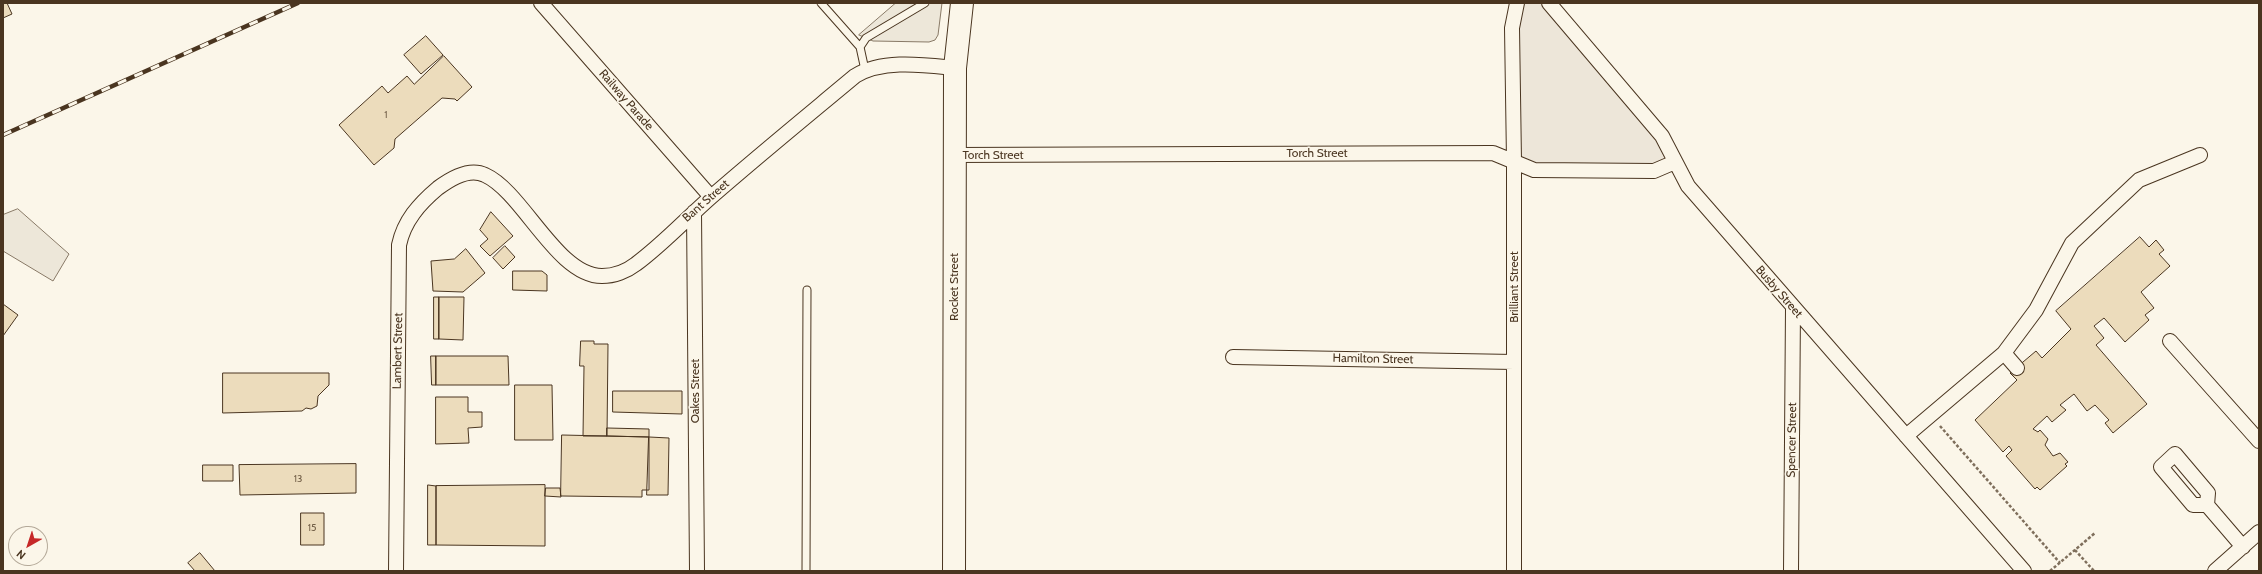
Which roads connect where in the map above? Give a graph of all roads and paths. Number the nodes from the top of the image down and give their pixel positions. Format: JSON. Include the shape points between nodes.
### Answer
{"nodes":[{"id":1,"x":541,"y":3,"type":"edge"},
{"id":2,"x":821,"y":3,"type":"edge"},
{"id":3,"x":925,"y":3,"type":"edge"},
{"id":4,"x":962,"y":3,"type":"edge"},
{"id":5,"x":1517,"y":3,"type":"edge"},
{"id":6,"x":1549,"y":3,"type":"edge"},
{"id":7,"x":860,"y":47,"type":"junction"},
{"id":8,"x":955,"y":68,"type":"junction"},
{"id":9,"x":865,"y":70,"type":"junction"},
{"id":10,"x":954,"y":155,"type":"junction"},
{"id":11,"x":2200,"y":155,"type":"dead end"},
{"id":12,"x":1514,"y":161,"type":"junction"},
{"id":13,"x":1675,"y":162,"type":"junction"},
{"id":14,"x":477,"y":172,"type":"joint"},
{"id":15,"x":711,"y":197,"type":"junction"},
{"id":16,"x":694,"y":212,"type":"junction"},
{"id":17,"x":807,"y":290,"type":"dead end"},
{"id":18,"x":1793,"y":308,"type":"junction"},
{"id":19,"x":2170,"y":341,"type":"dead end"},
{"id":20,"x":2004,"y":353,"type":"junction"},
{"id":21,"x":1233,"y":357,"type":"dead end"},
{"id":22,"x":1514,"y":362,"type":"junction"},
{"id":23,"x":2017,"y":368,"type":"dead end"},
{"id":24,"x":1931,"y":415,"type":"junction"},
{"id":25,"x":1906,"y":436,"type":"junction"},
{"id":26,"x":2259,"y":441,"type":"edge"},
{"id":27,"x":2207,"y":505,"type":"dead end"},
{"id":28,"x":2259,"y":532,"type":"edge"},
{"id":29,"x":2243,"y":546,"type":"junction"},
{"id":30,"x":2060,"y":563,"type":"junction"},
{"id":31,"x":396,"y":571,"type":"edge"},
{"id":32,"x":697,"y":571,"type":"edge"},
{"id":33,"x":806,"y":571,"type":"edge"},
{"id":34,"x":954,"y":571,"type":"edge"},
{"id":35,"x":1514,"y":571,"type":"edge"},
{"id":36,"x":1790,"y":571,"type":"edge"},
{"id":37,"x":2024,"y":571,"type":"edge"},
{"id":38,"x":2050,"y":571,"type":"edge"},
{"id":39,"x":2094,"y":571,"type":"edge"},
{"id":40,"x":2215,"y":571,"type":"edge"}],
"edges":[{"from":1,"to":15,"type":"street","name":"Railway Parade"},
{"from":2,"to":7,"type":"lane"},
{"from":3,"to":7,"type":"lane","via":[[866,38]]},
{"from":4,"to":8,"type":"main road","name":"Rocket Street"},
{"from":5,"to":12,"type":"street","name":"Brilliant Street","via":[[1512,28]]},
{"from":6,"to":13,"type":"street","name":"Busby Street","via":[[1662,136]]},
{"from":7,"to":9,"type":"lane"},
{"from":8,"to":9,"type":"street","name":"Bant Street","via":[[907,64]]},
{"from":8,"to":10,"type":"main road","name":"Rocket Street"},
{"from":9,"to":15,"type":"street","name":"Bant Street"},
{"from":10,"to":12,"type":"street","name":"Torch Street","via":[[1493,153]]},
{"from":10,"to":34,"type":"main road","name":"Rocket Street"},
{"from":11,"to":20,"type":"street","via":[[2139,180],[2072,243],[2036,310]]},
{"from":12,"to":13,"type":"street","name":"Torch Street","via":[[1534,170],[1639,171],[1654,171]]},
{"from":12,"to":22,"type":"street","name":"Brilliant Street"},
{"from":13,"to":18,"type":"street","name":"Busby Street","via":[[1688,186]]},
{"from":14,"to":16,"type":"street","name":"Bant Street","via":[[485,174],[504,189],[571,263],[588,273],[601,276],[623,272],[636,265]]},
{"from":14,"to":31,"type":"street","name":"Lambert Street","via":[[457,176],[419,205],[406,223],[399,245]]},
{"from":15,"to":16,"type":"street","name":"Bant Street"},
{"from":16,"to":32,"type":"street","name":"Oakes Street"},
{"from":17,"to":33,"type":"lane"},
{"from":18,"to":25,"type":"street","name":"Busby Street"},
{"from":18,"to":36,"type":"street","name":"Spencer Street"},
{"from":19,"to":26,"type":"street"},
{"from":20,"to":23,"type":"street"},
{"from":20,"to":24,"type":"street"},
{"from":21,"to":22,"type":"street","name":"Hamilton Street"},
{"from":22,"to":35,"type":"street","name":"Brilliant Street"},
{"from":24,"to":25,"type":"street"},
{"from":24,"to":30,"type":"path"},
{"from":25,"to":37,"type":"street","name":"Busby Street"},
{"from":27,"to":29,"type":"street"},
{"from":28,"to":29,"type":"street"},
{"from":29,"to":40,"type":"street"},
{"from":30,"to":38,"type":"path"},
{"from":30,"to":39,"type":"path","via":[[2094,533],[2075,550]]}]}
